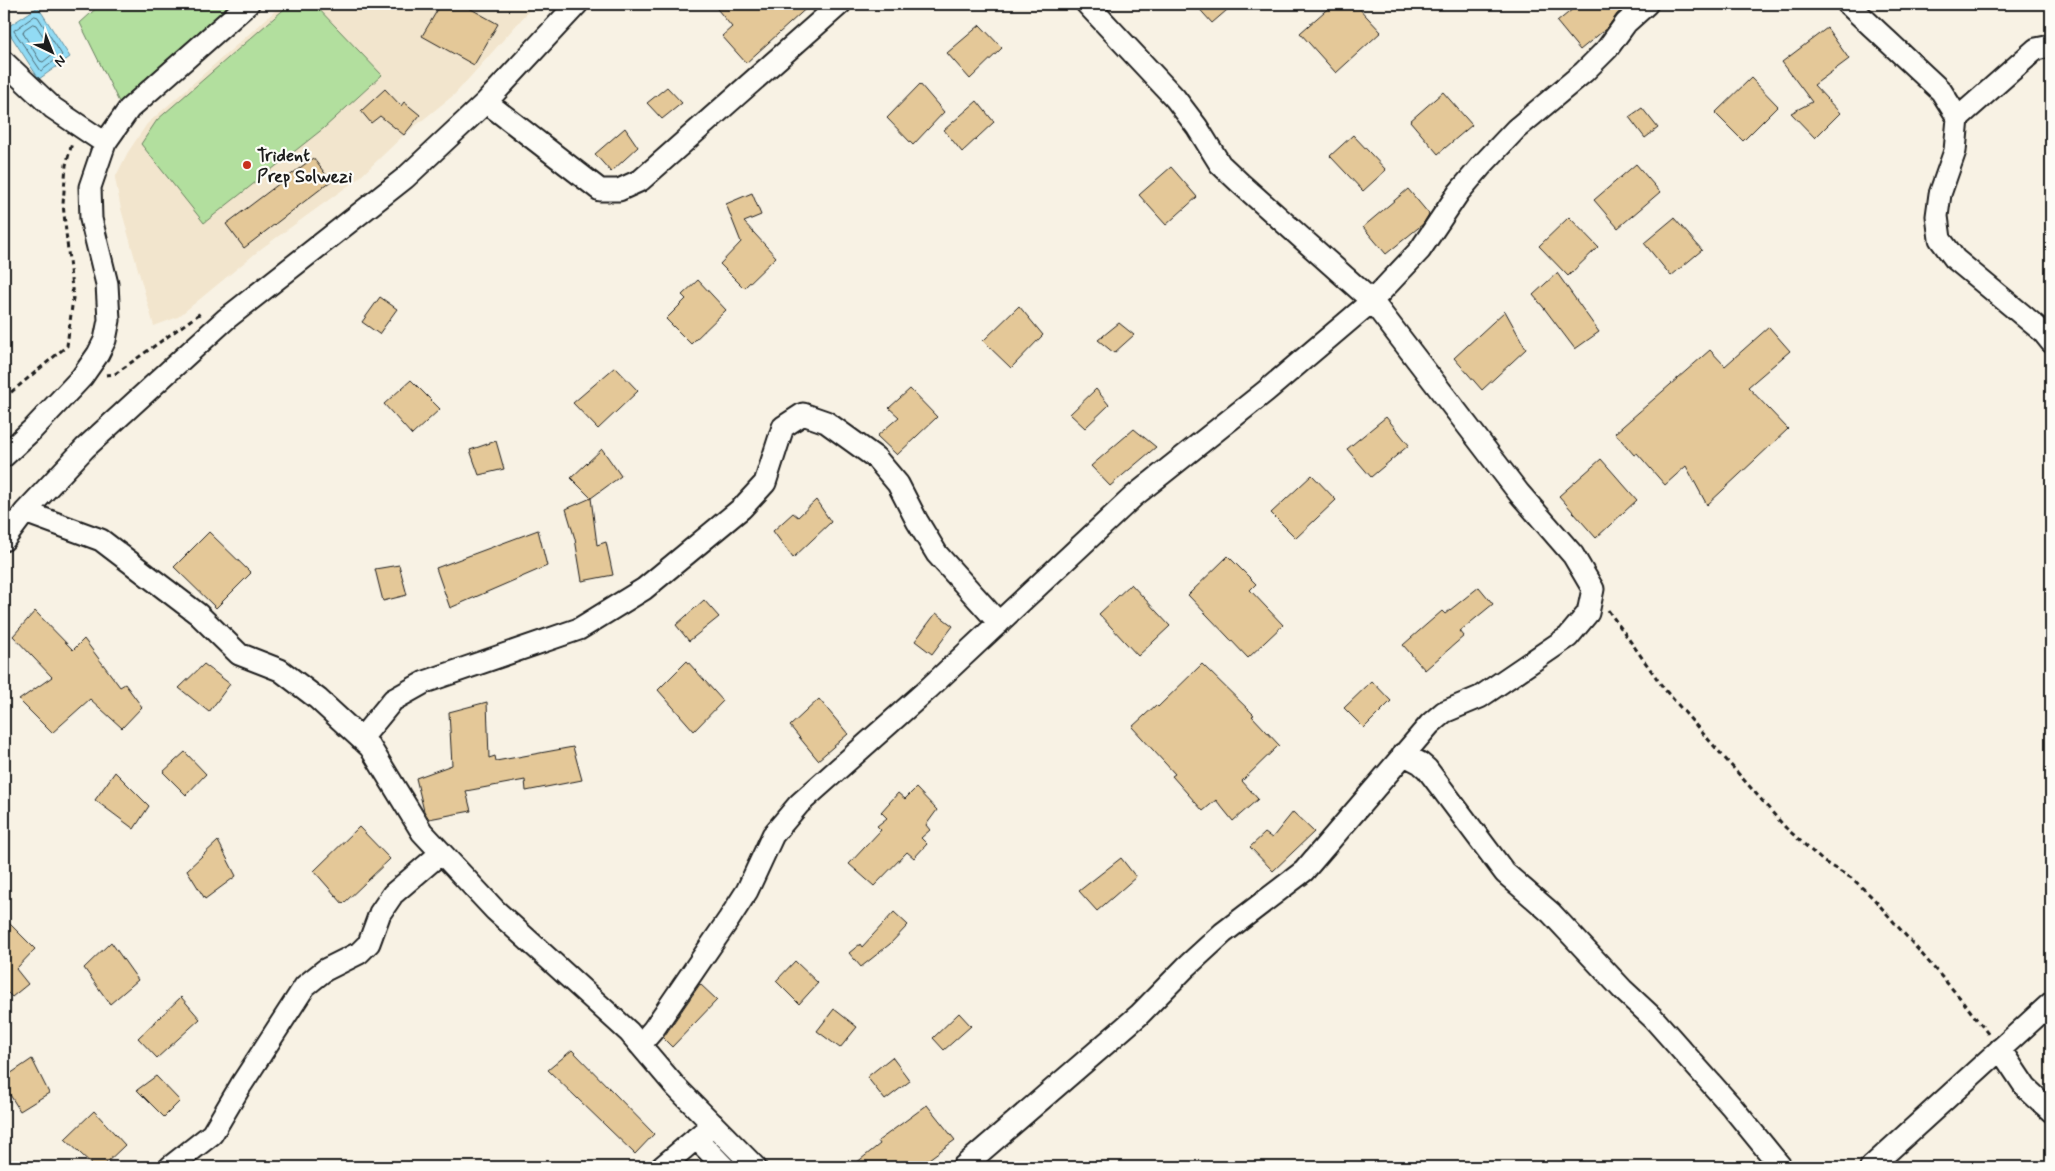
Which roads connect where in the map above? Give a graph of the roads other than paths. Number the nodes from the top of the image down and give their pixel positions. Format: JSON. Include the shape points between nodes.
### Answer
{"nodes":[{"id":1,"x":248,"y":4,"type":"edge"},
{"id":2,"x":577,"y":4,"type":"edge"},
{"id":3,"x":840,"y":4,"type":"edge"},
{"id":4,"x":1087,"y":4,"type":"edge"},
{"id":5,"x":1647,"y":4,"type":"edge"},
{"id":6,"x":1848,"y":4,"type":"edge"},
{"id":7,"x":2046,"y":43,"type":"edge"},
{"id":8,"x":4,"y":62,"type":"edge"},
{"id":9,"x":486,"y":102,"type":"junction"},
{"id":10,"x":1958,"y":118,"type":"junction"},
{"id":11,"x":105,"y":144,"type":"junction"},
{"id":12,"x":1372,"y":301,"type":"junction"},
{"id":13,"x":2051,"y":342,"type":"edge"},
{"id":14,"x":4,"y":456,"type":"edge"},
{"id":15,"x":25,"y":512,"type":"junction"},
{"id":16,"x":4,"y":540,"type":"edge"},
{"id":17,"x":999,"y":623,"type":"junction"},
{"id":18,"x":361,"y":739,"type":"junction"},
{"id":19,"x":1403,"y":754,"type":"junction"},
{"id":20,"x":441,"y":853,"type":"junction"},
{"id":21,"x":2051,"y":1003,"type":"edge"},
{"id":22,"x":640,"y":1045,"type":"junction"},
{"id":23,"x":2000,"y":1049,"type":"junction"},
{"id":24,"x":2051,"y":1111,"type":"edge"},
{"id":25,"x":713,"y":1124,"type":"junction"},
{"id":26,"x":696,"y":1138,"type":"junction"},
{"id":27,"x":170,"y":1167,"type":"edge"},
{"id":28,"x":662,"y":1167,"type":"edge"},
{"id":29,"x":724,"y":1167,"type":"edge"},
{"id":30,"x":755,"y":1167,"type":"edge"},
{"id":31,"x":963,"y":1167,"type":"edge"},
{"id":32,"x":1781,"y":1167,"type":"edge"},
{"id":33,"x":1871,"y":1167,"type":"edge"}],
"edges":[{"from":1,"to":11,"type":"street","via":[[129,109]]},
{"from":2,"to":9,"type":"street"},
{"from":3,"to":9,"type":"street","via":[[641,180],[618,190],[600,190]]},
{"from":4,"to":12,"type":"street","via":[[1175,98],[1220,164]]},
{"from":5,"to":12,"type":"street","via":[[1626,23],[1590,66],[1516,129],[1482,165],[1459,192],[1420,250]]},
{"from":6,"to":10,"type":"street","via":[[1941,91]]},
{"from":7,"to":10,"type":"street"},
{"from":8,"to":11,"type":"street","via":[[52,108]]},
{"from":9,"to":15,"type":"street","via":[[404,178],[226,320],[85,448]]},
{"from":10,"to":13,"type":"street","via":[[1954,151],[1940,194],[1940,239],[1955,259]]},
{"from":11,"to":14,"type":"street","via":[[90,187],[91,219],[106,284],[109,320],[102,347],[82,377]]},
{"from":12,"to":17,"type":"street","via":[[1134,496]]},
{"from":12,"to":19,"type":"street","via":[[1519,493],[1573,555],[1593,589],[1588,613],[1568,637],[1480,697],[1444,712]]},
{"from":15,"to":16,"type":"street"},
{"from":15,"to":18,"type":"street","via":[[101,540],[198,614],[239,654],[280,670],[318,699]]},
{"from":17,"to":18,"type":"street","via":[[937,554],[898,484],[876,458],[826,422],[803,414],[783,427],[765,483],[742,508],[644,589],[579,629],[425,682],[393,700]]},
{"from":17,"to":22,"type":"street","via":[[799,804],[773,835],[729,919],[654,1030]]},
{"from":18,"to":20,"type":"street","via":[[370,747],[422,832]]},
{"from":19,"to":31,"type":"street","via":[[1304,871],[1223,933],[1139,1015]]},
{"from":19,"to":32,"type":"street","via":[[1427,769],[1505,873],[1551,913],[1653,1018]]},
{"from":20,"to":22,"type":"street","via":[[496,910]]},
{"from":20,"to":27,"type":"street","via":[[393,894],[380,913],[369,943],[360,953],[325,970],[305,986],[212,1134]]},
{"from":21,"to":23,"type":"street"},
{"from":22,"to":25,"type":"street"},
{"from":23,"to":24,"type":"street","via":[[2026,1088]]},
{"from":23,"to":33,"type":"street"},
{"from":25,"to":26,"type":"street"},
{"from":25,"to":30,"type":"street"},
{"from":26,"to":28,"type":"street"},
{"from":26,"to":29,"type":"street"}]}
